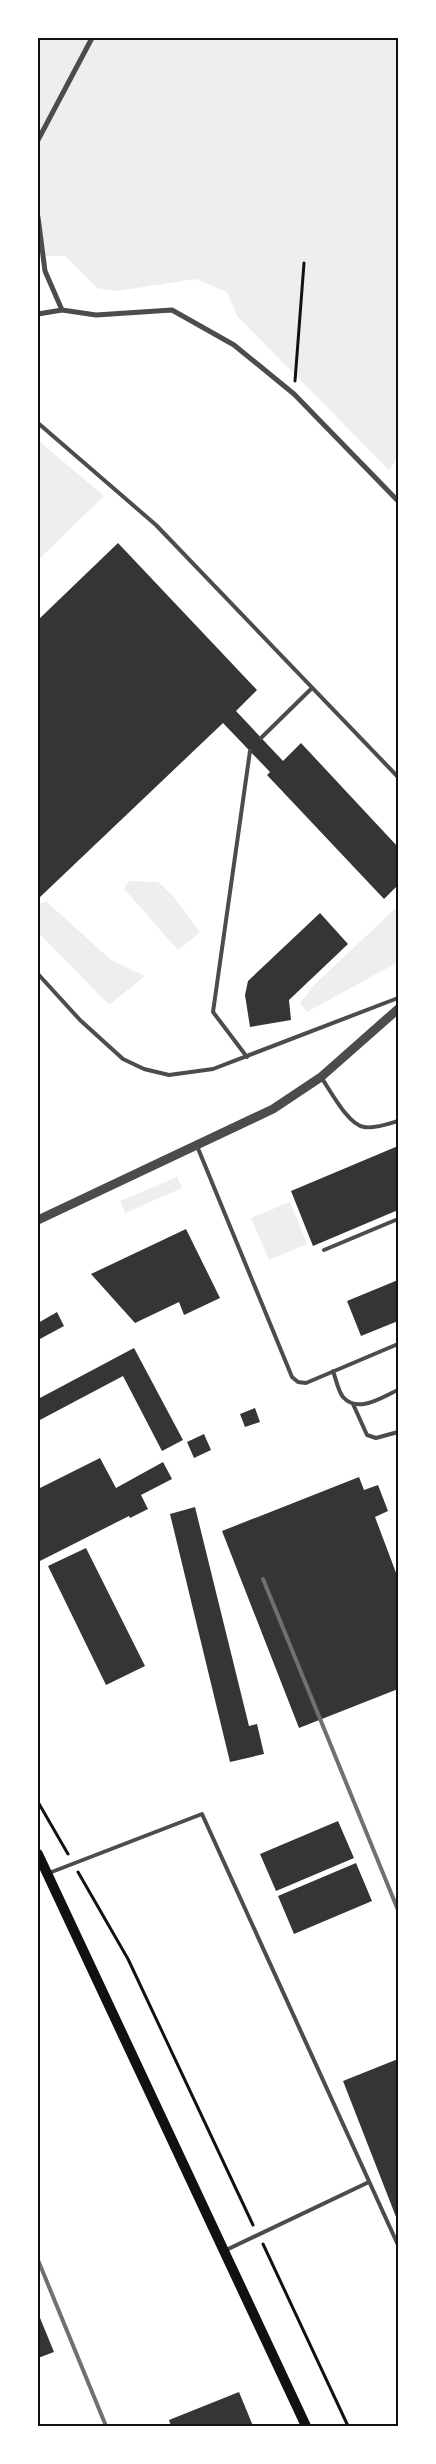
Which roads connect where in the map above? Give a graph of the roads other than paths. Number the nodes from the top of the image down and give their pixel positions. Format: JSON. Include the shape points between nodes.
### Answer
{"nodes":[{"id":1,"x":92,"y":38,"type":"edge"},
{"id":2,"x":38,"y":140,"type":"edge"},
{"id":3,"x":38,"y":217,"type":"edge"},
{"id":4,"x":62,"y":310,"type":"junction"},
{"id":5,"x":38,"y":314,"type":"edge"},
{"id":6,"x":38,"y":423,"type":"edge"},
{"id":7,"x":398,"y":500,"type":"edge"},
{"id":8,"x":312,"y":688,"type":"junction"},
{"id":9,"x":261,"y":738,"type":"dead end"},
{"id":10,"x":250,"y":751,"type":"dead end"},
{"id":11,"x":398,"y":777,"type":"edge"},
{"id":12,"x":38,"y":974,"type":"edge"},
{"id":13,"x":398,"y":998,"type":"edge"},
{"id":14,"x":398,"y":1009,"type":"edge"},
{"id":15,"x":248,"y":1057,"type":"junction"},
{"id":16,"x":321,"y":1077,"type":"junction"},
{"id":17,"x":398,"y":1121,"type":"edge"},
{"id":18,"x":196,"y":1144,"type":"junction"},
{"id":19,"x":398,"y":1219,"type":"edge"},
{"id":20,"x":38,"y":1220,"type":"edge"},
{"id":21,"x":324,"y":1250,"type":"dead end"},
{"id":22,"x":398,"y":1344,"type":"edge"},
{"id":23,"x":333,"y":1371,"type":"junction"},
{"id":24,"x":398,"y":1390,"type":"edge"},
{"id":25,"x":353,"y":1404,"type":"junction"},
{"id":26,"x":398,"y":1432,"type":"edge"},
{"id":27,"x":38,"y":1854,"type":"edge"},
{"id":28,"x":47,"y":1874,"type":"junction"},
{"id":29,"x":369,"y":2182,"type":"junction"},
{"id":30,"x":398,"y":2245,"type":"edge"},
{"id":31,"x":224,"y":2251,"type":"junction"},
{"id":32,"x":306,"y":2426,"type":"edge"}],
"edges":[{"from":1,"to":2,"type":"street"},
{"from":3,"to":4,"type":"street","via":[[45,271]]},
{"from":4,"to":5,"type":"street"},
{"from":4,"to":7,"type":"street","via":[[96,315],[172,310],[234,345],[294,394]]},
{"from":6,"to":8,"type":"lane","via":[[156,525]]},
{"from":8,"to":9,"type":"lane"},
{"from":8,"to":11,"type":"lane"},
{"from":10,"to":15,"type":"lane","via":[[213,1012]]},
{"from":12,"to":15,"type":"lane","via":[[80,1020],[123,1059],[144,1069],[170,1075],[189,1074]]},
{"from":13,"to":15,"type":"lane"},
{"from":14,"to":16,"type":"street"},
{"from":16,"to":17,"type":"lane","via":[[353,1122],[362,1127]]},
{"from":16,"to":18,"type":"street","via":[[273,1109]]},
{"from":18,"to":20,"type":"street"},
{"from":18,"to":23,"type":"lane","via":[[292,1377],[306,1383]]},
{"from":19,"to":21,"type":"lane"},
{"from":22,"to":23,"type":"lane"},
{"from":23,"to":25,"type":"lane","via":[[343,1396]]},
{"from":24,"to":25,"type":"lane","via":[[363,1405]]},
{"from":25,"to":26,"type":"lane","via":[[368,1435],[376,1438]]},
{"from":27,"to":28,"type":"main road"},
{"from":28,"to":29,"type":"lane","via":[[202,1814]]},
{"from":28,"to":31,"type":"main road"},
{"from":29,"to":30,"type":"lane"},
{"from":29,"to":31,"type":"lane"},
{"from":31,"to":32,"type":"main road"}]}
